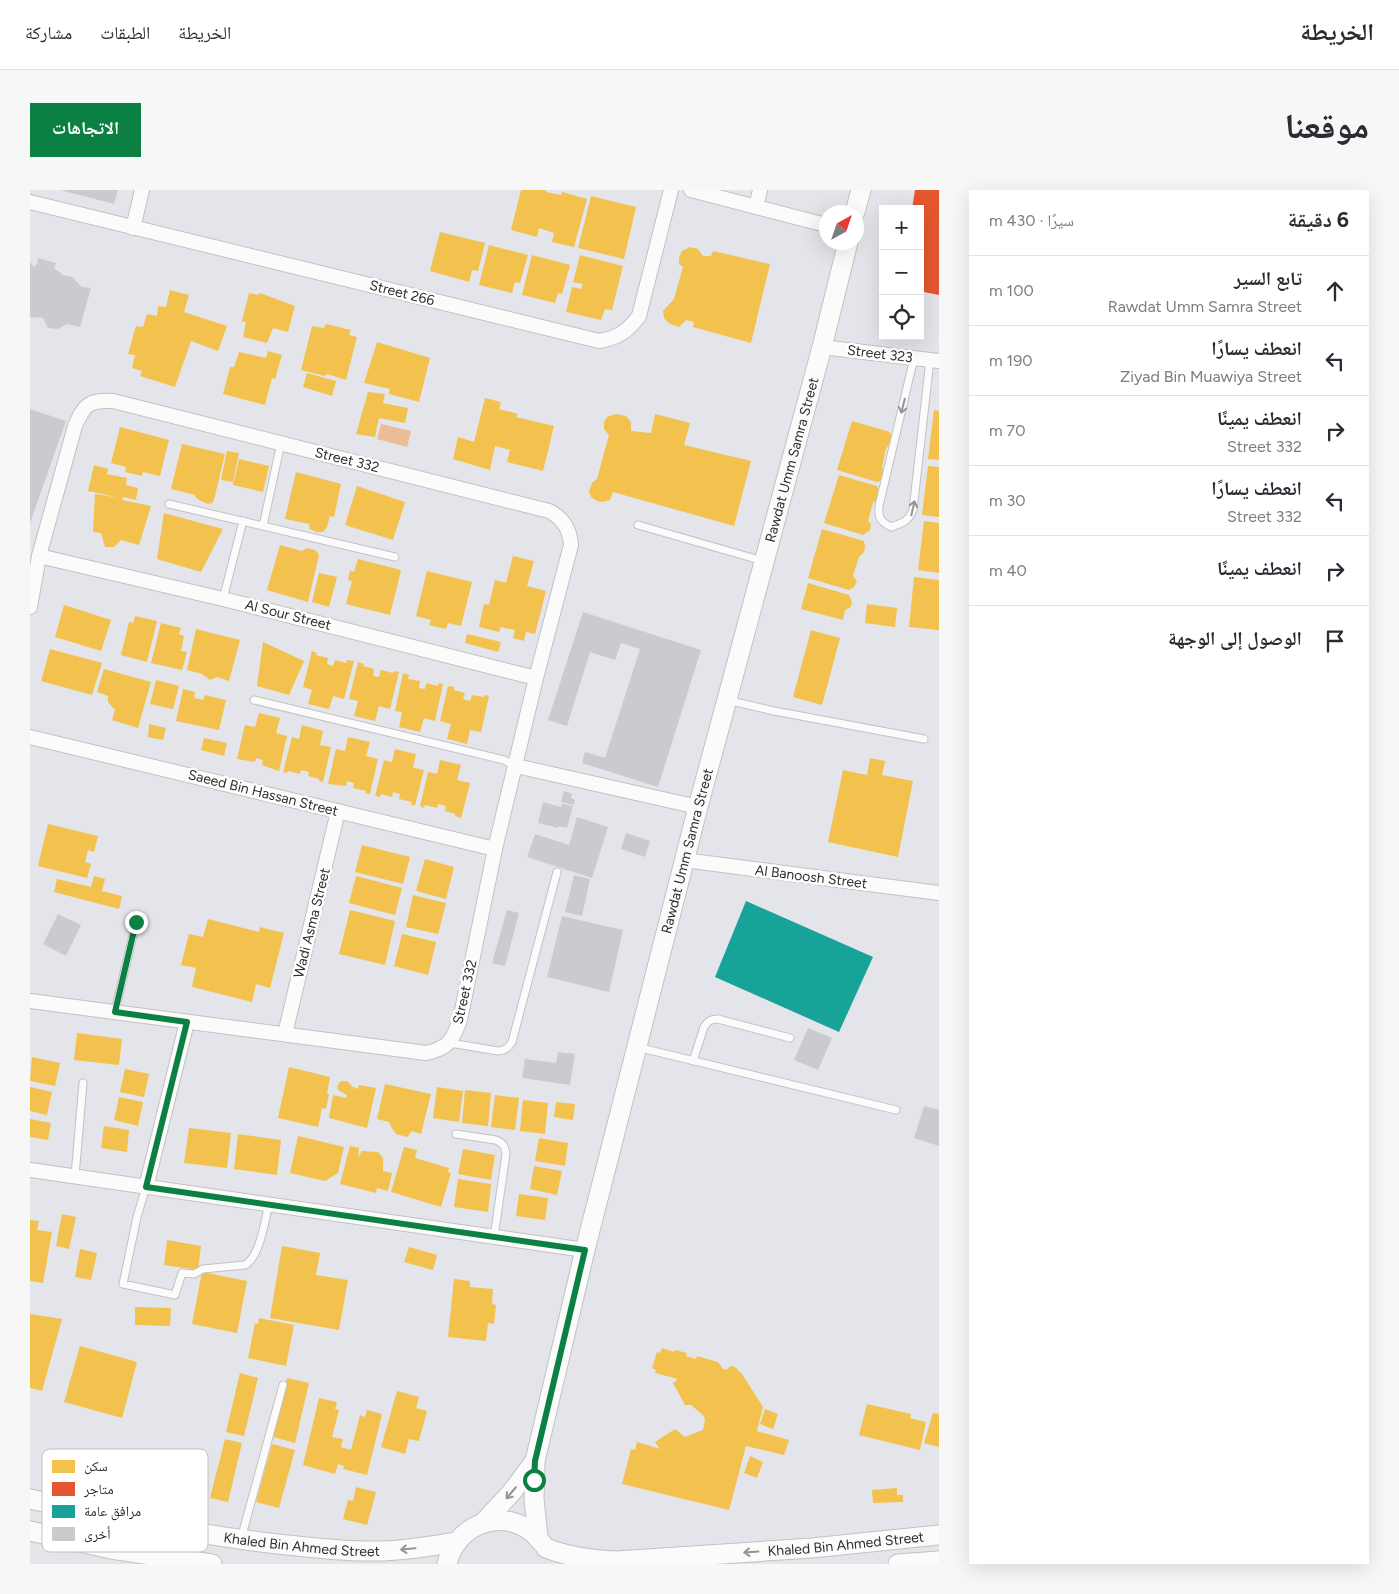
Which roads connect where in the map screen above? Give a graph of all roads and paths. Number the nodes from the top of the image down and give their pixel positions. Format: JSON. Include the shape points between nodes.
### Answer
{"nodes":[{"id":1,"x":142,"y":190,"type":"edge"},
{"id":2,"x":672,"y":190,"type":"edge"},
{"id":3,"x":691,"y":190,"type":"edge"},
{"id":4,"x":760,"y":190,"type":"edge"},
{"id":5,"x":861,"y":190,"type":"edge"},
{"id":6,"x":711,"y":192,"type":"edge"},
{"id":7,"x":30,"y":202,"type":"edge"},
{"id":8,"x":857,"y":205,"type":"edge"},
{"id":9,"x":756,"y":207,"type":"junction"},
{"id":10,"x":819,"y":223,"type":"edge"},
{"id":11,"x":133,"y":228,"type":"junction"},
{"id":12,"x":846,"y":250,"type":"edge"},
{"id":13,"x":822,"y":347,"type":"junction"},
{"id":14,"x":914,"y":358,"type":"junction"},
{"id":15,"x":934,"y":361,"type":"edge"},
{"id":16,"x":281,"y":443,"type":"junction"},
{"id":17,"x":169,"y":504,"type":"dead end"},
{"id":18,"x":243,"y":521,"type":"junction"},
{"id":19,"x":638,"y":525,"type":"dead end"},
{"id":20,"x":263,"y":526,"type":"junction"},
{"id":21,"x":39,"y":556,"type":"junction"},
{"id":22,"x":395,"y":556,"type":"dead end"},
{"id":23,"x":764,"y":561,"type":"junction"},
{"id":24,"x":223,"y":599,"type":"junction"},
{"id":25,"x":30,"y":607,"type":"edge"},
{"id":26,"x":536,"y":678,"type":"junction"},
{"id":27,"x":254,"y":700,"type":"dead end"},
{"id":28,"x":726,"y":700,"type":"junction"},
{"id":29,"x":30,"y":737,"type":"edge"},
{"id":30,"x":924,"y":739,"type":"dead end"},
{"id":31,"x":516,"y":766,"type":"junction"},
{"id":32,"x":698,"y":807,"type":"junction"},
{"id":33,"x":338,"y":811,"type":"junction"},
{"id":34,"x":495,"y":849,"type":"junction"},
{"id":35,"x":684,"y":860,"type":"junction"},
{"id":36,"x":557,"y":872,"type":"dead end"},
{"id":37,"x":939,"y":893,"type":"edge"},
{"id":38,"x":136,"y":922,"type":"dead end"},
{"id":39,"x":30,"y":1001,"type":"edge"},
{"id":40,"x":115,"y":1012,"type":"junction"},
{"id":41,"x":187,"y":1022,"type":"junction"},
{"id":42,"x":285,"y":1034,"type":"junction"},
{"id":43,"x":790,"y":1038,"type":"dead end"},
{"id":44,"x":450,"y":1043,"type":"junction"},
{"id":45,"x":636,"y":1047,"type":"junction"},
{"id":46,"x":693,"y":1061,"type":"junction"},
{"id":47,"x":83,"y":1083,"type":"dead end"},
{"id":48,"x":896,"y":1110,"type":"dead end"},
{"id":49,"x":456,"y":1134,"type":"dead end"},
{"id":50,"x":30,"y":1170,"type":"edge"},
{"id":51,"x":75,"y":1176,"type":"junction"},
{"id":52,"x":146,"y":1187,"type":"junction"},
{"id":53,"x":269,"y":1204,"type":"junction"},
{"id":54,"x":494,"y":1237,"type":"junction"},
{"id":55,"x":585,"y":1250,"type":"junction"},
{"id":56,"x":283,"y":1385,"type":"dead end"},
{"id":57,"x":535,"y":1461,"type":"junction"},
{"id":58,"x":483,"y":1523,"type":"junction"},
{"id":59,"x":208,"y":1534,"type":"edge"},
{"id":60,"x":939,"y":1535,"type":"edge"},
{"id":61,"x":241,"y":1540,"type":"junction"},
{"id":62,"x":456,"y":1542,"type":"junction"},
{"id":63,"x":545,"y":1550,"type":"edge"},
{"id":64,"x":131,"y":1552,"type":"edge"},
{"id":65,"x":939,"y":1561,"type":"edge"},
{"id":66,"x":212,"y":1564,"type":"edge"},
{"id":67,"x":447,"y":1564,"type":"edge"},
{"id":68,"x":898,"y":1564,"type":"edge"}],
"edges":[{"from":1,"to":11,"type":"street"},
{"from":2,"to":11,"type":"street","name":"Street 266","via":[[639,316],[623,334],[599,341]]},
{"from":3,"to":6,"type":"street"},
{"from":4,"to":9,"type":"street"},
{"from":5,"to":8,"type":"street"},
{"from":6,"to":9,"type":"street"},
{"from":7,"to":11,"type":"street","name":"Street 266"},
{"from":9,"to":10,"type":"street"},
{"from":12,"to":13,"type":"street","name":"Rawdat Umm Samra Street"},
{"from":13,"to":14,"type":"street","name":"Street 323"},
{"from":13,"to":23,"type":"street","name":"Rawdat Umm Samra Street"},
{"from":14,"to":15,"type":"street","name":"Street 323"},
{"from":14,"to":15,"type":"lane","one_way":true,"via":[[878,506],[881,522],[890,527],[910,518],[914,510]]},
{"from":16,"to":20,"type":"lane"},
{"from":16,"to":21,"type":"street","name":"Street 332","via":[[118,402],[97,400],[84,408],[75,426]]},
{"from":16,"to":26,"type":"street","name":"Street 332","via":[[549,510],[558,515],[566,526],[570,545]]},
{"from":17,"to":18,"type":"lane"},
{"from":18,"to":20,"type":"lane"},
{"from":18,"to":24,"type":"lane"},
{"from":19,"to":23,"type":"lane"},
{"from":20,"to":22,"type":"lane"},
{"from":21,"to":24,"type":"street","name":"Al Sour Street"},
{"from":21,"to":25,"type":"street","name":"Street 332"},
{"from":23,"to":28,"type":"street","name":"Rawdat Umm Samra Street"},
{"from":24,"to":26,"type":"street","name":"Al Sour Street"},
{"from":26,"to":31,"type":"street","name":"Street 332"},
{"from":27,"to":31,"type":"lane","via":[[504,760]]},
{"from":28,"to":30,"type":"lane"},
{"from":28,"to":32,"type":"street","name":"Rawdat Umm Samra Street"},
{"from":29,"to":33,"type":"street","name":"Saeed Bin Hassan Street"},
{"from":31,"to":32,"type":"street"},
{"from":31,"to":34,"type":"street","name":"Street 332"},
{"from":32,"to":35,"type":"street","name":"Rawdat Umm Samra Street"},
{"from":33,"to":34,"type":"street","name":"Saeed Bin Hassan Street"},
{"from":33,"to":42,"type":"street","name":"Wadi Asma Street"},
{"from":34,"to":44,"type":"street","name":"Street 332","via":[[460,1020]]},
{"from":35,"to":37,"type":"street","name":"Al Banoosh Street"},
{"from":35,"to":45,"type":"street","name":"Rawdat Umm Samra Street"},
{"from":36,"to":44,"type":"lane","via":[[509,1047],[498,1051]]},
{"from":38,"to":40,"type":"lane"},
{"from":39,"to":40,"type":"street","name":"Street 332"},
{"from":40,"to":41,"type":"street","name":"Street 332"},
{"from":41,"to":42,"type":"street","name":"Street 332"},
{"from":41,"to":52,"type":"street"},
{"from":42,"to":44,"type":"street","name":"Street 332","via":[[426,1054]]},
{"from":43,"to":46,"type":"lane","via":[[712,1019],[704,1027]]},
{"from":45,"to":46,"type":"lane"},
{"from":45,"to":55,"type":"street","name":"Rawdat Umm Samra Street"},
{"from":46,"to":48,"type":"lane"},
{"from":47,"to":51,"type":"lane"},
{"from":49,"to":54,"type":"lane","via":[[496,1140],[505,1148]]},
{"from":50,"to":51,"type":"street"},
{"from":51,"to":52,"type":"street"},
{"from":52,"to":53,"type":"street"},
{"from":52,"to":53,"type":"lane","via":[[123,1284],[175,1295],[182,1273],[194,1274],[203,1269],[250,1262]]},
{"from":53,"to":54,"type":"street"},
{"from":54,"to":55,"type":"street"},
{"from":55,"to":57,"type":"street","name":"Rawdat Umm Samra Street"},
{"from":56,"to":61,"type":"lane"},
{"from":57,"to":58,"type":"street","name":"Rawdat Umm Samra Street","one_way":true},
{"from":57,"to":63,"type":"street","name":"Rawdat Umm Samra Street","via":[[534,1499]]},
{"from":58,"to":62,"type":"street","via":[[468,1530]]},
{"from":58,"to":63,"type":"street","name":"Khaled Bin Ahmed Street","via":[[498,1520],[526,1528]]},
{"from":59,"to":61,"type":"street","name":"Khaled Bin Ahmed Street"},
{"from":60,"to":63,"type":"street","name":"Khaled Bin Ahmed Street","one_way":true,"via":[[812,1548],[617,1561],[587,1559]]},
{"from":62,"to":61,"type":"street","name":"Khaled Bin Ahmed Street","one_way":true,"via":[[377,1552]]},
{"from":62,"to":67,"type":"street"},
{"from":64,"to":66,"type":"street"},
{"from":65,"to":68,"type":"street","name":"Khaled Bin Ahmed Street"}]}
